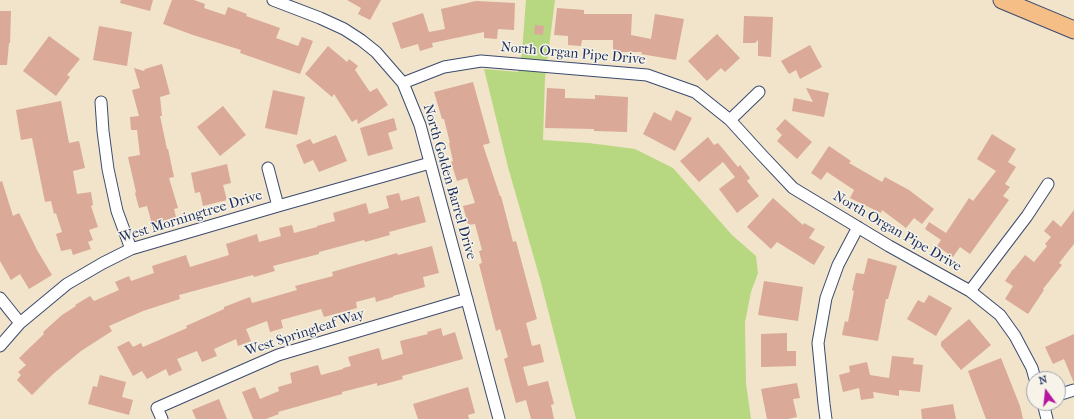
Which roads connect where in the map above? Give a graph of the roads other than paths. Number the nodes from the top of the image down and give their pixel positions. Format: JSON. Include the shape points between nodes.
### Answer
{"nodes":[{"id":1,"x":273,"y":0,"type":"edge"},
{"id":2,"x":1002,"y":0,"type":"edge"},
{"id":3,"x":1074,"y":30,"type":"edge"},
{"id":4,"x":403,"y":83,"type":"junction"},
{"id":5,"x":759,"y":92,"type":"dead end"},
{"id":6,"x":101,"y":102,"type":"dead end"},
{"id":7,"x":730,"y":120,"type":"junction"},
{"id":8,"x":430,"y":163,"type":"junction"},
{"id":9,"x":268,"y":168,"type":"dead end"},
{"id":10,"x":1048,"y":184,"type":"dead end"},
{"id":11,"x":278,"y":206,"type":"junction"},
{"id":12,"x":858,"y":227,"type":"junction"},
{"id":13,"x":131,"y":249,"type":"junction"},
{"id":14,"x":970,"y":292,"type":"junction"},
{"id":15,"x":0,"y":298,"type":"edge"},
{"id":16,"x":467,"y":299,"type":"junction"},
{"id":17,"x":20,"y":323,"type":"junction"},
{"id":18,"x":0,"y":346,"type":"edge"},
{"id":19,"x":1033,"y":371,"type":"edge"},
{"id":20,"x":162,"y":419,"type":"edge"},
{"id":21,"x":499,"y":419,"type":"edge"},
{"id":22,"x":826,"y":419,"type":"edge"}],
"edges":[{"from":1,"to":4,"type":"street","name":"North Golden Barrel Drive","via":[[344,29],[376,52]]},
{"from":2,"to":3,"type":"highway"},
{"from":4,"to":7,"type":"street","name":"North Organ Pipe Drive","via":[[444,67],[481,61],[647,75],[695,92]]},
{"from":4,"to":8,"type":"street","name":"North Golden Barrel Drive","via":[[420,125]]},
{"from":5,"to":7,"type":"street"},
{"from":6,"to":13,"type":"street","via":[[108,169],[117,211]]},
{"from":7,"to":12,"type":"street","name":"North Organ Pipe Drive","via":[[793,188]]},
{"from":8,"to":11,"type":"street","name":"West Morningtree Drive"},
{"from":8,"to":16,"type":"street","name":"North Golden Barrel Drive"},
{"from":9,"to":11,"type":"street","name":"West Morningtree Drive"},
{"from":10,"to":14,"type":"street"},
{"from":11,"to":13,"type":"street","name":"West Morningtree Drive"},
{"from":12,"to":14,"type":"street","name":"North Organ Pipe Drive"},
{"from":12,"to":22,"type":"street","via":[[838,265],[826,298],[818,343]]},
{"from":13,"to":17,"type":"street","name":"West Morningtree Drive","via":[[66,284]]},
{"from":14,"to":19,"type":"street","name":"North Organ Pipe Drive","via":[[1000,315],[1015,336]]},
{"from":15,"to":17,"type":"street"},
{"from":16,"to":20,"type":"street","name":"West Springleaf Way","via":[[278,355],[157,408]]},
{"from":16,"to":21,"type":"street","name":"North Golden Barrel Drive"},
{"from":17,"to":18,"type":"street","name":"West Morningtree Drive"}]}
